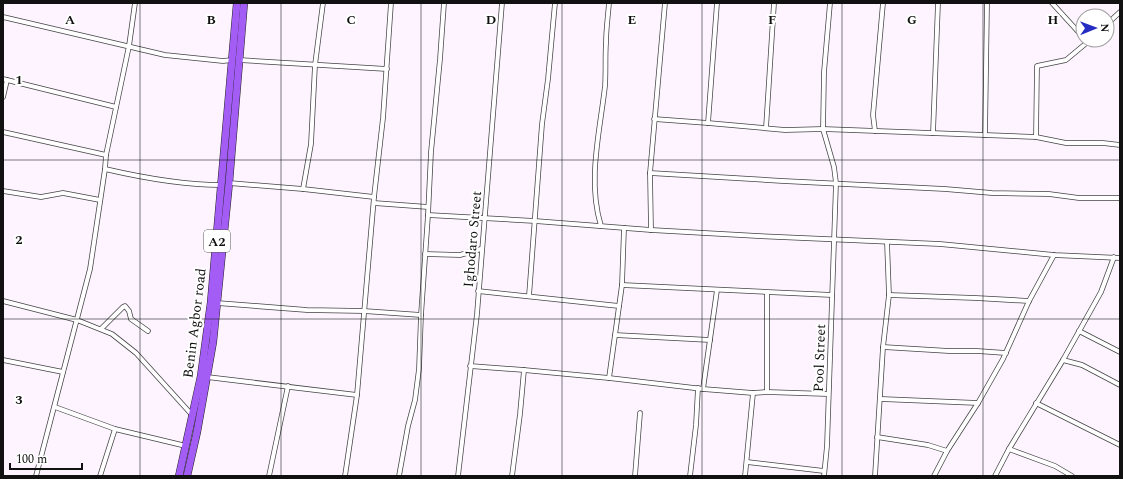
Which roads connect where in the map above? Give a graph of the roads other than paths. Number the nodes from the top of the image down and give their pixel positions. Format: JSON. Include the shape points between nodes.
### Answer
{"nodes":[{"id":1,"x":135,"y":3,"type":"edge"},
{"id":2,"x":237,"y":3,"type":"edge"},
{"id":3,"x":244,"y":3,"type":"edge"},
{"id":4,"x":323,"y":3,"type":"edge"},
{"id":5,"x":391,"y":3,"type":"edge"},
{"id":6,"x":444,"y":3,"type":"edge"},
{"id":7,"x":502,"y":3,"type":"edge"},
{"id":8,"x":555,"y":3,"type":"edge"},
{"id":9,"x":609,"y":3,"type":"edge"},
{"id":10,"x":665,"y":3,"type":"edge"},
{"id":11,"x":717,"y":3,"type":"edge"},
{"id":12,"x":774,"y":3,"type":"edge"},
{"id":13,"x":830,"y":3,"type":"edge"},
{"id":14,"x":883,"y":3,"type":"edge"},
{"id":15,"x":938,"y":3,"type":"edge"},
{"id":16,"x":987,"y":3,"type":"edge"},
{"id":17,"x":1052,"y":3,"type":"edge"},
{"id":18,"x":3,"y":17,"type":"edge"},
{"id":19,"x":1075,"y":28,"type":"edge"},
{"id":20,"x":129,"y":46,"type":"junction"},
{"id":21,"x":1080,"y":48,"type":"edge"},
{"id":22,"x":236,"y":60,"type":"junction"},
{"id":23,"x":316,"y":65,"type":"junction"},
{"id":24,"x":386,"y":69,"type":"junction"},
{"id":25,"x":5,"y":79,"type":"edge"},
{"id":26,"x":3,"y":97,"type":"edge"},
{"id":27,"x":116,"y":107,"type":"junction"},
{"id":28,"x":654,"y":119,"type":"junction"},
{"id":29,"x":708,"y":122,"type":"junction"},
{"id":30,"x":766,"y":128,"type":"junction"},
{"id":31,"x":823,"y":129,"type":"junction"},
{"id":32,"x":875,"y":131,"type":"junction"},
{"id":33,"x":3,"y":132,"type":"edge"},
{"id":34,"x":933,"y":133,"type":"junction"},
{"id":35,"x":985,"y":135,"type":"junction"},
{"id":36,"x":1036,"y":136,"type":"junction"},
{"id":37,"x":1120,"y":145,"type":"edge"},
{"id":38,"x":106,"y":155,"type":"junction"},
{"id":39,"x":106,"y":169,"type":"junction"},
{"id":40,"x":650,"y":173,"type":"junction"},
{"id":41,"x":225,"y":184,"type":"junction"},
{"id":42,"x":836,"y":184,"type":"junction"},
{"id":43,"x":303,"y":189,"type":"junction"},
{"id":44,"x":3,"y":191,"type":"edge"},
{"id":45,"x":374,"y":197,"type":"junction"},
{"id":46,"x":1120,"y":198,"type":"edge"},
{"id":47,"x":100,"y":200,"type":"junction"},
{"id":48,"x":374,"y":203,"type":"junction"},
{"id":49,"x":428,"y":207,"type":"junction"},
{"id":50,"x":428,"y":215,"type":"junction"},
{"id":51,"x":485,"y":218,"type":"junction"},
{"id":52,"x":535,"y":221,"type":"junction"},
{"id":53,"x":601,"y":226,"type":"junction"},
{"id":54,"x":624,"y":228,"type":"junction"},
{"id":55,"x":651,"y":230,"type":"junction"},
{"id":56,"x":835,"y":240,"type":"junction"},
{"id":57,"x":887,"y":242,"type":"junction"},
{"id":58,"x":481,"y":249,"type":"junction"},
{"id":59,"x":425,"y":254,"type":"junction"},
{"id":60,"x":1054,"y":255,"type":"junction"},
{"id":61,"x":1114,"y":258,"type":"junction"},
{"id":62,"x":1120,"y":258,"type":"edge"},
{"id":63,"x":622,"y":285,"type":"junction"},
{"id":64,"x":717,"y":290,"type":"junction"},
{"id":65,"x":478,"y":291,"type":"junction"},
{"id":66,"x":768,"y":292,"type":"junction"},
{"id":67,"x":832,"y":295,"type":"junction"},
{"id":68,"x":888,"y":295,"type":"junction"},
{"id":69,"x":529,"y":296,"type":"junction"},
{"id":70,"x":3,"y":301,"type":"edge"},
{"id":71,"x":1030,"y":301,"type":"junction"},
{"id":72,"x":216,"y":303,"type":"junction"},
{"id":73,"x":619,"y":306,"type":"junction"},
{"id":74,"x":364,"y":311,"type":"junction"},
{"id":75,"x":421,"y":315,"type":"junction"},
{"id":76,"x":78,"y":320,"type":"junction"},
{"id":77,"x":101,"y":329,"type":"junction"},
{"id":78,"x":148,"y":331,"type":"dead end"},
{"id":79,"x":1079,"y":331,"type":"junction"},
{"id":80,"x":615,"y":335,"type":"junction"},
{"id":81,"x":710,"y":340,"type":"junction"},
{"id":82,"x":883,"y":347,"type":"junction"},
{"id":83,"x":1120,"y":352,"type":"edge"},
{"id":84,"x":1006,"y":353,"type":"junction"},
{"id":85,"x":3,"y":360,"type":"edge"},
{"id":86,"x":1063,"y":360,"type":"junction"},
{"id":87,"x":470,"y":366,"type":"junction"},
{"id":88,"x":524,"y":370,"type":"junction"},
{"id":89,"x":63,"y":372,"type":"junction"},
{"id":90,"x":208,"y":377,"type":"junction"},
{"id":91,"x":609,"y":378,"type":"junction"},
{"id":92,"x":1120,"y":385,"type":"edge"},
{"id":93,"x":288,"y":386,"type":"junction"},
{"id":94,"x":698,"y":388,"type":"junction"},
{"id":95,"x":703,"y":389,"type":"junction"},
{"id":96,"x":767,"y":392,"type":"junction"},
{"id":97,"x":753,"y":393,"type":"junction"},
{"id":98,"x":828,"y":394,"type":"junction"},
{"id":99,"x":358,"y":395,"type":"junction"},
{"id":100,"x":881,"y":399,"type":"junction"},
{"id":101,"x":978,"y":403,"type":"junction"},
{"id":102,"x":1036,"y":403,"type":"junction"},
{"id":103,"x":54,"y":407,"type":"junction"},
{"id":104,"x":640,"y":413,"type":"dead end"},
{"id":105,"x":193,"y":416,"type":"junction"},
{"id":106,"x":115,"y":429,"type":"junction"},
{"id":107,"x":877,"y":437,"type":"junction"},
{"id":108,"x":1120,"y":445,"type":"edge"},
{"id":109,"x":186,"y":446,"type":"junction"},
{"id":110,"x":1009,"y":449,"type":"junction"},
{"id":111,"x":947,"y":451,"type":"junction"},
{"id":112,"x":747,"y":462,"type":"junction"},
{"id":113,"x":824,"y":471,"type":"junction"},
{"id":114,"x":36,"y":476,"type":"edge"},
{"id":115,"x":100,"y":476,"type":"edge"},
{"id":116,"x":179,"y":476,"type":"edge"},
{"id":117,"x":187,"y":476,"type":"edge"},
{"id":118,"x":269,"y":476,"type":"edge"},
{"id":119,"x":345,"y":476,"type":"edge"},
{"id":120,"x":399,"y":476,"type":"edge"},
{"id":121,"x":458,"y":476,"type":"edge"},
{"id":122,"x":512,"y":476,"type":"edge"},
{"id":123,"x":635,"y":476,"type":"edge"},
{"id":124,"x":690,"y":476,"type":"edge"},
{"id":125,"x":745,"y":476,"type":"edge"},
{"id":126,"x":824,"y":476,"type":"edge"},
{"id":127,"x":875,"y":476,"type":"edge"},
{"id":128,"x":934,"y":476,"type":"edge"},
{"id":129,"x":995,"y":476,"type":"edge"},
{"id":130,"x":1072,"y":476,"type":"edge"}],
"edges":[{"from":1,"to":20,"type":"street"},
{"from":2,"to":22,"type":"highway","name":"Benin Agbor road","number":"A2"},
{"from":3,"to":22,"type":"highway","name":"Benin Agbor road","number":"A2"},
{"from":4,"to":23,"type":"street"},
{"from":5,"to":24,"type":"street"},
{"from":6,"to":49,"type":"street"},
{"from":7,"to":51,"type":"street","name":"Ighodaro Street"},
{"from":8,"to":52,"type":"street"},
{"from":9,"to":53,"type":"street","via":[[605,84],[596,152],[597,212]]},
{"from":10,"to":28,"type":"street"},
{"from":11,"to":29,"type":"street"},
{"from":12,"to":30,"type":"street"},
{"from":13,"to":31,"type":"street","name":"Pool Street","via":[[824,72]]},
{"from":14,"to":32,"type":"street"},
{"from":15,"to":34,"type":"street"},
{"from":16,"to":35,"type":"street"},
{"from":17,"to":19,"type":"street"},
{"from":18,"to":20,"type":"street"},
{"from":20,"to":22,"type":"street","via":[[165,55]]},
{"from":20,"to":27,"type":"street"},
{"from":21,"to":36,"type":"street","via":[[1064,61],[1037,66]]},
{"from":22,"to":23,"type":"street"},
{"from":22,"to":41,"type":"highway","name":"Benin Agbor road","number":"A2"},
{"from":23,"to":24,"type":"street"},
{"from":23,"to":43,"type":"street","via":[[311,144]]},
{"from":24,"to":45,"type":"street"},
{"from":25,"to":26,"type":"street"},
{"from":25,"to":27,"type":"street"},
{"from":27,"to":38,"type":"street"},
{"from":28,"to":29,"type":"street"},
{"from":28,"to":40,"type":"street"},
{"from":29,"to":30,"type":"street"},
{"from":30,"to":31,"type":"street"},
{"from":31,"to":32,"type":"street"},
{"from":31,"to":42,"type":"street","name":"Pool Street"},
{"from":32,"to":34,"type":"street"},
{"from":33,"to":38,"type":"street"},
{"from":34,"to":35,"type":"street"},
{"from":35,"to":36,"type":"street"},
{"from":36,"to":37,"type":"street","via":[[1066,143]]},
{"from":38,"to":39,"type":"street"},
{"from":39,"to":41,"type":"street","via":[[144,178],[198,185]]},
{"from":39,"to":47,"type":"street"},
{"from":40,"to":42,"type":"street"},
{"from":40,"to":55,"type":"street"},
{"from":41,"to":43,"type":"street"},
{"from":41,"to":72,"type":"highway","name":"Benin Agbor road","number":"A2"},
{"from":41,"to":105,"type":"highway","name":"Benin Agbor road","number":"A2","via":[[201,376]]},
{"from":42,"to":46,"type":"street","via":[[1049,194],[1079,198]]},
{"from":42,"to":56,"type":"street","name":"Pool Street"},
{"from":43,"to":45,"type":"street"},
{"from":44,"to":47,"type":"street","via":[[41,197],[64,192]]},
{"from":45,"to":48,"type":"street"},
{"from":47,"to":76,"type":"street","via":[[90,269]]},
{"from":48,"to":49,"type":"street"},
{"from":48,"to":74,"type":"street"},
{"from":49,"to":50,"type":"street"},
{"from":50,"to":51,"type":"street"},
{"from":50,"to":59,"type":"street"},
{"from":51,"to":52,"type":"street"},
{"from":51,"to":58,"type":"street","name":"Ighodaro Street"},
{"from":52,"to":53,"type":"street"},
{"from":52,"to":69,"type":"street"},
{"from":53,"to":54,"type":"street"},
{"from":54,"to":55,"type":"street"},
{"from":54,"to":63,"type":"street"},
{"from":55,"to":56,"type":"street"},
{"from":56,"to":57,"type":"street"},
{"from":56,"to":67,"type":"street","name":"Pool Street"},
{"from":57,"to":60,"type":"street","via":[[990,248]]},
{"from":57,"to":68,"type":"street"},
{"from":58,"to":59,"type":"street","via":[[460,255]]},
{"from":58,"to":65,"type":"street","name":"Ighodaro Street"},
{"from":59,"to":75,"type":"street"},
{"from":60,"to":61,"type":"street"},
{"from":60,"to":71,"type":"street"},
{"from":61,"to":62,"type":"street"},
{"from":61,"to":79,"type":"street","via":[[1101,292]]},
{"from":63,"to":64,"type":"street"},
{"from":63,"to":73,"type":"street"},
{"from":64,"to":66,"type":"street"},
{"from":64,"to":81,"type":"street"},
{"from":65,"to":69,"type":"street"},
{"from":65,"to":87,"type":"street","name":"Ighodaro Street"},
{"from":66,"to":67,"type":"street"},
{"from":66,"to":96,"type":"street"},
{"from":67,"to":98,"type":"street","name":"Pool Street"},
{"from":68,"to":71,"type":"street"},
{"from":68,"to":82,"type":"street"},
{"from":69,"to":73,"type":"street"},
{"from":70,"to":76,"type":"street"},
{"from":71,"to":84,"type":"street"},
{"from":72,"to":74,"type":"street","via":[[307,310]]},
{"from":72,"to":90,"type":"highway","name":"Benin Agbor road","number":"A2"},
{"from":73,"to":80,"type":"street"},
{"from":74,"to":75,"type":"street"},
{"from":74,"to":99,"type":"street"},
{"from":75,"to":120,"type":"street","via":[[415,400]]},
{"from":76,"to":77,"type":"street"},
{"from":76,"to":89,"type":"street"},
{"from":77,"to":78,"type":"street","via":[[125,306],[130,318]]},
{"from":77,"to":105,"type":"street","via":[[112,334],[136,353]]},
{"from":79,"to":83,"type":"street"},
{"from":79,"to":86,"type":"street"},
{"from":80,"to":81,"type":"street"},
{"from":80,"to":91,"type":"street"},
{"from":81,"to":95,"type":"street"},
{"from":82,"to":84,"type":"street"},
{"from":82,"to":100,"type":"street"},
{"from":84,"to":101,"type":"street"},
{"from":85,"to":89,"type":"street"},
{"from":86,"to":92,"type":"street","via":[[1082,365]]},
{"from":86,"to":102,"type":"street"},
{"from":87,"to":88,"type":"street"},
{"from":87,"to":121,"type":"street","name":"Ighodaro Street"},
{"from":88,"to":91,"type":"street"},
{"from":88,"to":122,"type":"street"},
{"from":89,"to":103,"type":"street"},
{"from":90,"to":93,"type":"street"},
{"from":90,"to":117,"type":"highway","name":"Benin Agbor road","number":"A2"},
{"from":91,"to":94,"type":"street"},
{"from":93,"to":99,"type":"street"},
{"from":93,"to":118,"type":"street"},
{"from":94,"to":95,"type":"street"},
{"from":94,"to":124,"type":"street"},
{"from":95,"to":97,"type":"street"},
{"from":96,"to":97,"type":"street"},
{"from":96,"to":98,"type":"street"},
{"from":97,"to":112,"type":"street"},
{"from":98,"to":113,"type":"street","name":"Pool Street"},
{"from":99,"to":119,"type":"street"},
{"from":100,"to":101,"type":"street"},
{"from":100,"to":107,"type":"street"},
{"from":101,"to":111,"type":"street"},
{"from":102,"to":108,"type":"street"},
{"from":102,"to":110,"type":"street"},
{"from":103,"to":106,"type":"street"},
{"from":103,"to":114,"type":"street"},
{"from":104,"to":123,"type":"street"},
{"from":105,"to":109,"type":"highway","name":"Benin Agbor road","number":"A2"},
{"from":106,"to":109,"type":"street"},
{"from":106,"to":115,"type":"street"},
{"from":107,"to":111,"type":"street","via":[[928,445]]},
{"from":107,"to":127,"type":"street"},
{"from":109,"to":116,"type":"highway","name":"Benin Agbor road","number":"A2"},
{"from":110,"to":129,"type":"street"},
{"from":110,"to":130,"type":"street","via":[[1055,466]]},
{"from":111,"to":128,"type":"street"},
{"from":112,"to":113,"type":"street"},
{"from":112,"to":125,"type":"street"},
{"from":113,"to":126,"type":"street","name":"Pool Street"}]}
